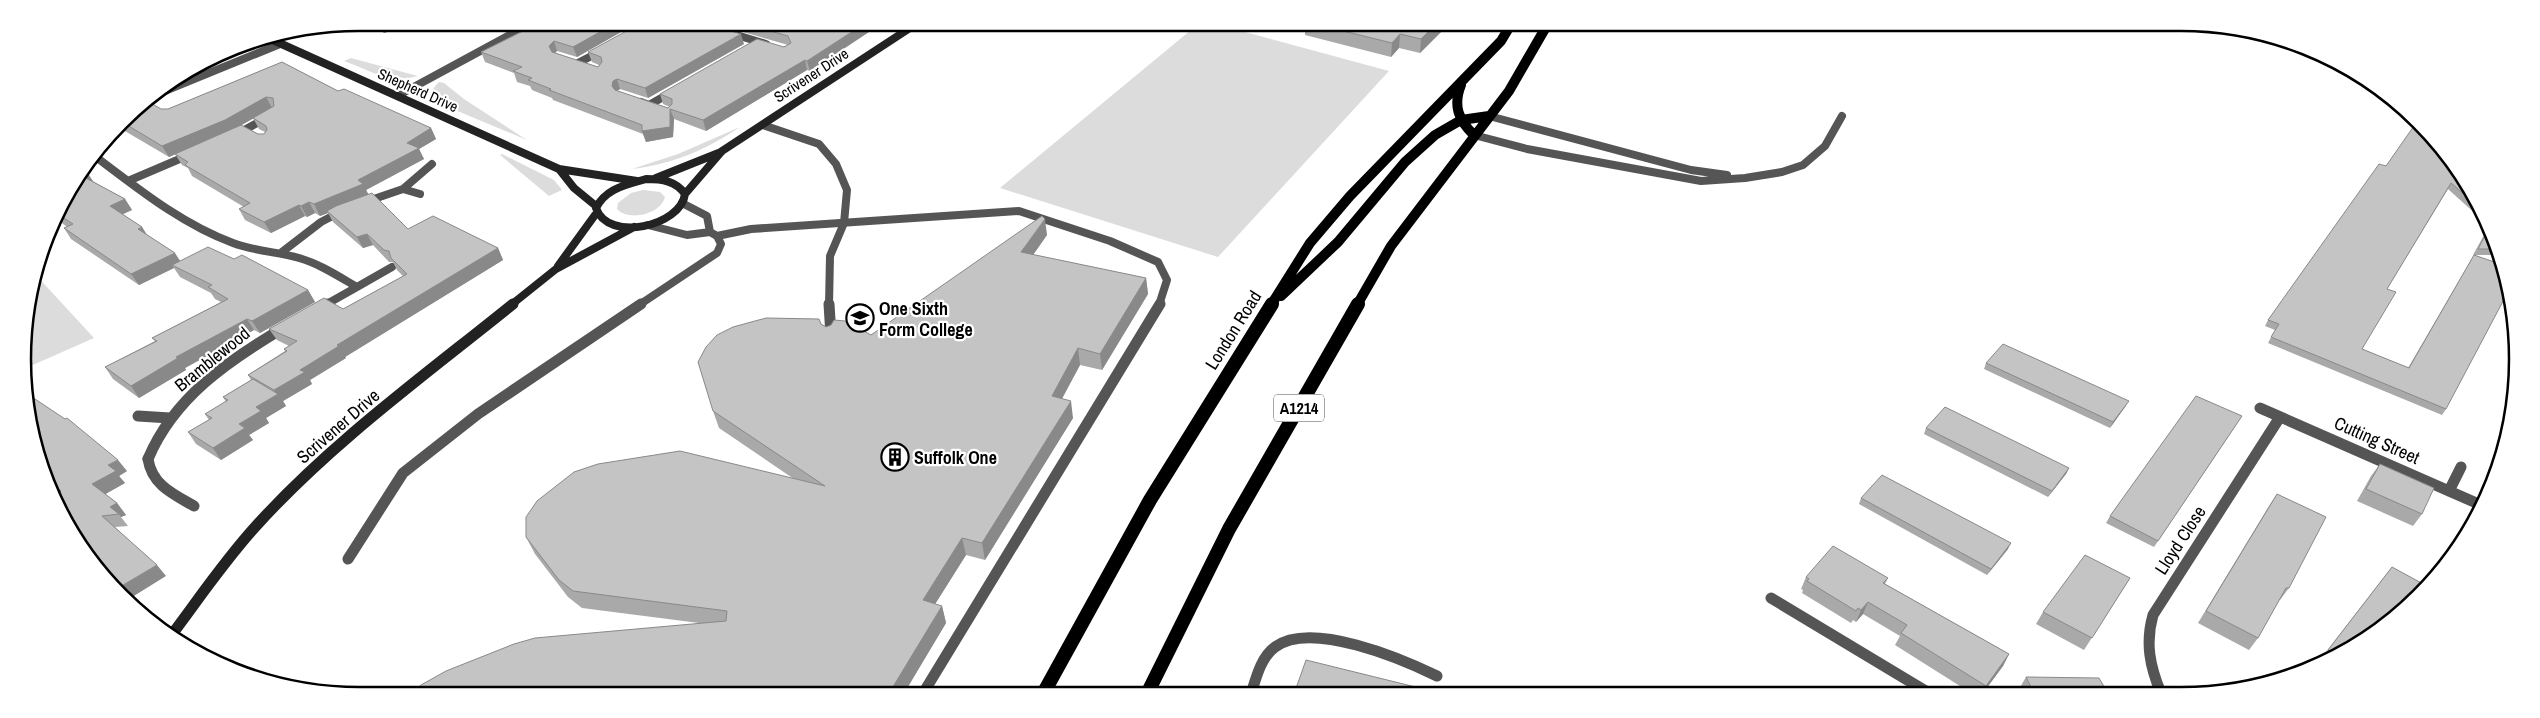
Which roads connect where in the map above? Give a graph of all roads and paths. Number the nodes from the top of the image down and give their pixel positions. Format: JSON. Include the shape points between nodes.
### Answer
{"nodes":[{"id":1,"x":517,"y":31,"type":"edge"},
{"id":2,"x":722,"y":31,"type":"edge"},
{"id":3,"x":905,"y":31,"type":"edge"},
{"id":4,"x":1507,"y":31,"type":"edge"},
{"id":5,"x":1543,"y":31,"type":"edge"},
{"id":6,"x":275,"y":42,"type":"edge"},
{"id":7,"x":759,"y":42,"type":"junction"},
{"id":8,"x":280,"y":44,"type":"junction"},
{"id":9,"x":611,"y":45,"type":"edge"},
{"id":10,"x":750,"y":47,"type":"edge"},
{"id":11,"x":773,"y":47,"type":"edge"},
{"id":12,"x":593,"y":69,"type":"edge"},
{"id":13,"x":1463,"y":81,"type":"junction"},
{"id":14,"x":178,"y":85,"type":"edge"},
{"id":15,"x":677,"y":89,"type":"edge"},
{"id":16,"x":399,"y":95,"type":"junction"},
{"id":17,"x":631,"y":98,"type":"edge"},
{"id":18,"x":649,"y":105,"type":"junction"},
{"id":19,"x":663,"y":110,"type":"edge"},
{"id":20,"x":276,"y":113,"type":"edge"},
{"id":21,"x":1489,"y":116,"type":"junction"},
{"id":22,"x":1842,"y":116,"type":"dead end"},
{"id":23,"x":1461,"y":120,"type":"junction"},
{"id":24,"x":763,"y":125,"type":"junction"},
{"id":25,"x":1474,"y":135,"type":"junction"},
{"id":26,"x":227,"y":139,"type":"edge"},
{"id":27,"x":722,"y":151,"type":"junction"},
{"id":28,"x":197,"y":152,"type":"edge"},
{"id":29,"x":99,"y":159,"type":"edge"},
{"id":30,"x":432,"y":164,"type":"dead end"},
{"id":31,"x":559,"y":169,"type":"junction"},
{"id":32,"x":1745,"y":178,"type":"junction"},
{"id":33,"x":653,"y":179,"type":"junction"},
{"id":34,"x":128,"y":181,"type":"junction"},
{"id":35,"x":637,"y":181,"type":"junction"},
{"id":36,"x":402,"y":189,"type":"junction"},
{"id":37,"x":420,"y":194,"type":"dead end"},
{"id":38,"x":684,"y":199,"type":"junction"},
{"id":39,"x":596,"y":210,"type":"junction"},
{"id":40,"x":844,"y":223,"type":"junction"},
{"id":41,"x":648,"y":225,"type":"junction"},
{"id":42,"x":634,"y":227,"type":"junction"},
{"id":43,"x":714,"y":234,"type":"junction"},
{"id":44,"x":282,"y":252,"type":"junction"},
{"id":45,"x":392,"y":267,"type":"edge"},
{"id":46,"x":556,"y":269,"type":"junction"},
{"id":47,"x":358,"y":287,"type":"junction"},
{"id":48,"x":1267,"y":309,"type":"junction"},
{"id":49,"x":309,"y":314,"type":"edge"},
{"id":50,"x":292,"y":323,"type":"edge"},
{"id":51,"x":831,"y":336,"type":"edge"},
{"id":52,"x":2260,"y":408,"type":"dead end"},
{"id":53,"x":138,"y":416,"type":"dead end"},
{"id":54,"x":2280,"y":416,"type":"junction"},
{"id":55,"x":170,"y":418,"type":"junction"},
{"id":56,"x":2461,"y":467,"type":"dead end"},
{"id":57,"x":2449,"y":491,"type":"junction"},
{"id":58,"x":2476,"y":503,"type":"edge"},
{"id":59,"x":194,"y":506,"type":"dead end"},
{"id":60,"x":348,"y":559,"type":"dead end"},
{"id":61,"x":1772,"y":598,"type":"dead end"},
{"id":62,"x":175,"y":630,"type":"edge"},
{"id":63,"x":1437,"y":676,"type":"dead end"},
{"id":64,"x":927,"y":687,"type":"edge"},
{"id":65,"x":1047,"y":687,"type":"edge"},
{"id":66,"x":1150,"y":687,"type":"edge"},
{"id":67,"x":1254,"y":687,"type":"edge"},
{"id":68,"x":1919,"y":687,"type":"edge"},
{"id":69,"x":2159,"y":687,"type":"edge"}],
"edges":[{"from":1,"to":16,"type":"street"},
{"from":2,"to":7,"type":"street"},
{"from":3,"to":24,"type":"street","name":"Scrivener Drive"},
{"from":4,"to":13,"type":"main road","name":"London Road"},
{"from":5,"to":21,"type":"main road","number":"A1214","via":[[1509,90]]},
{"from":6,"to":8,"type":"street","name":"Shepherd Drive"},
{"from":7,"to":10,"type":"street"},
{"from":7,"to":11,"type":"street"},
{"from":8,"to":14,"type":"street"},
{"from":8,"to":16,"type":"street","name":"Shepherd Drive"},
{"from":9,"to":12,"type":"street","via":[[574,62]]},
{"from":13,"to":23,"type":"main road","via":[[1455,104]]},
{"from":13,"to":48,"type":"main road","name":"London Road","via":[[1315,236]]},
{"from":15,"to":18,"type":"street"},
{"from":16,"to":31,"type":"street","name":"Shepherd Drive"},
{"from":17,"to":18,"type":"street"},
{"from":18,"to":19,"type":"street"},
{"from":20,"to":26,"type":"street","via":[[251,131]]},
{"from":21,"to":23,"type":"main road"},
{"from":21,"to":25,"type":"main road","number":"A1214"},
{"from":21,"to":32,"type":"street","via":[[1691,170]]},
{"from":22,"to":32,"type":"street","via":[[1825,146],[1803,166]]},
{"from":23,"to":25,"type":"main road"},
{"from":23,"to":48,"type":"main road","via":[[1435,135],[1405,162],[1338,242]]},
{"from":24,"to":27,"type":"street","name":"Scrivener Drive"},
{"from":24,"to":40,"type":"street","via":[[819,144],[836,164],[847,190]]},
{"from":25,"to":32,"type":"street","via":[[1701,181]]},
{"from":25,"to":66,"type":"main road","number":"A1214","via":[[1391,246],[1229,529]]},
{"from":27,"to":33,"type":"street","name":"Scrivener Drive"},
{"from":27,"to":38,"type":"street","name":"Scrivener Drive","via":[[700,174]]},
{"from":28,"to":34,"type":"street"},
{"from":29,"to":34,"type":"street"},
{"from":30,"to":36,"type":"street"},
{"from":31,"to":35,"type":"street","name":"Shepherd Drive"},
{"from":31,"to":39,"type":"street","name":"Shepherd Drive"},
{"from":33,"to":35,"type":"street"},
{"from":33,"to":38,"type":"street","via":[[680,185]]},
{"from":34,"to":44,"type":"street","via":[[158,203],[234,244]]},
{"from":35,"to":39,"type":"street","name":"Scrivener Drive","via":[[608,193]]},
{"from":36,"to":37,"type":"street"},
{"from":36,"to":44,"type":"street","via":[[355,205],[322,222]]},
{"from":38,"to":41,"type":"street","name":"Scrivener Drive","via":[[673,213]]},
{"from":38,"to":43,"type":"street","via":[[707,216]]},
{"from":39,"to":42,"type":"street","name":"Shepherd Drive","via":[[600,221],[608,226]]},
{"from":39,"to":46,"type":"street","name":"Scrivener Drive"},
{"from":40,"to":43,"type":"street"},
{"from":40,"to":51,"type":"street","via":[[830,256]]},
{"from":40,"to":64,"type":"street","via":[[1019,211],[1110,241],[1158,262],[1167,280],[1160,304]]},
{"from":41,"to":42,"type":"street","name":"Scrivener Drive"},
{"from":41,"to":43,"type":"street","via":[[687,235]]},
{"from":42,"to":46,"type":"street","name":"Scrivener Drive"},
{"from":43,"to":60,"type":"street","via":[[721,244],[718,254],[478,414],[402,473]]},
{"from":44,"to":47,"type":"street","via":[[318,265]]},
{"from":45,"to":47,"type":"street"},
{"from":46,"to":62,"type":"street","name":"Scrivener Drive","via":[[350,436],[289,492],[227,560]]},
{"from":47,"to":49,"type":"street"},
{"from":48,"to":65,"type":"main road","name":"London Road","via":[[1150,500]]},
{"from":50,"to":55,"type":"street","name":"Bramblewood","via":[[233,360]]},
{"from":52,"to":54,"type":"street","name":"Cutting Street"},
{"from":53,"to":55,"type":"street"},
{"from":54,"to":57,"type":"street","name":"Cutting Street"},
{"from":54,"to":69,"type":"street","name":"Lloyd Close","via":[[2153,615],[2148,655]]},
{"from":55,"to":59,"type":"street","name":"Bramblewood","via":[[152,445],[149,471],[156,482]]},
{"from":56,"to":57,"type":"street"},
{"from":57,"to":58,"type":"street","name":"Cutting Street"},
{"from":61,"to":68,"type":"street"},
{"from":63,"to":67,"type":"street","via":[[1402,658],[1332,640],[1308,638],[1281,643],[1264,658]]}]}
